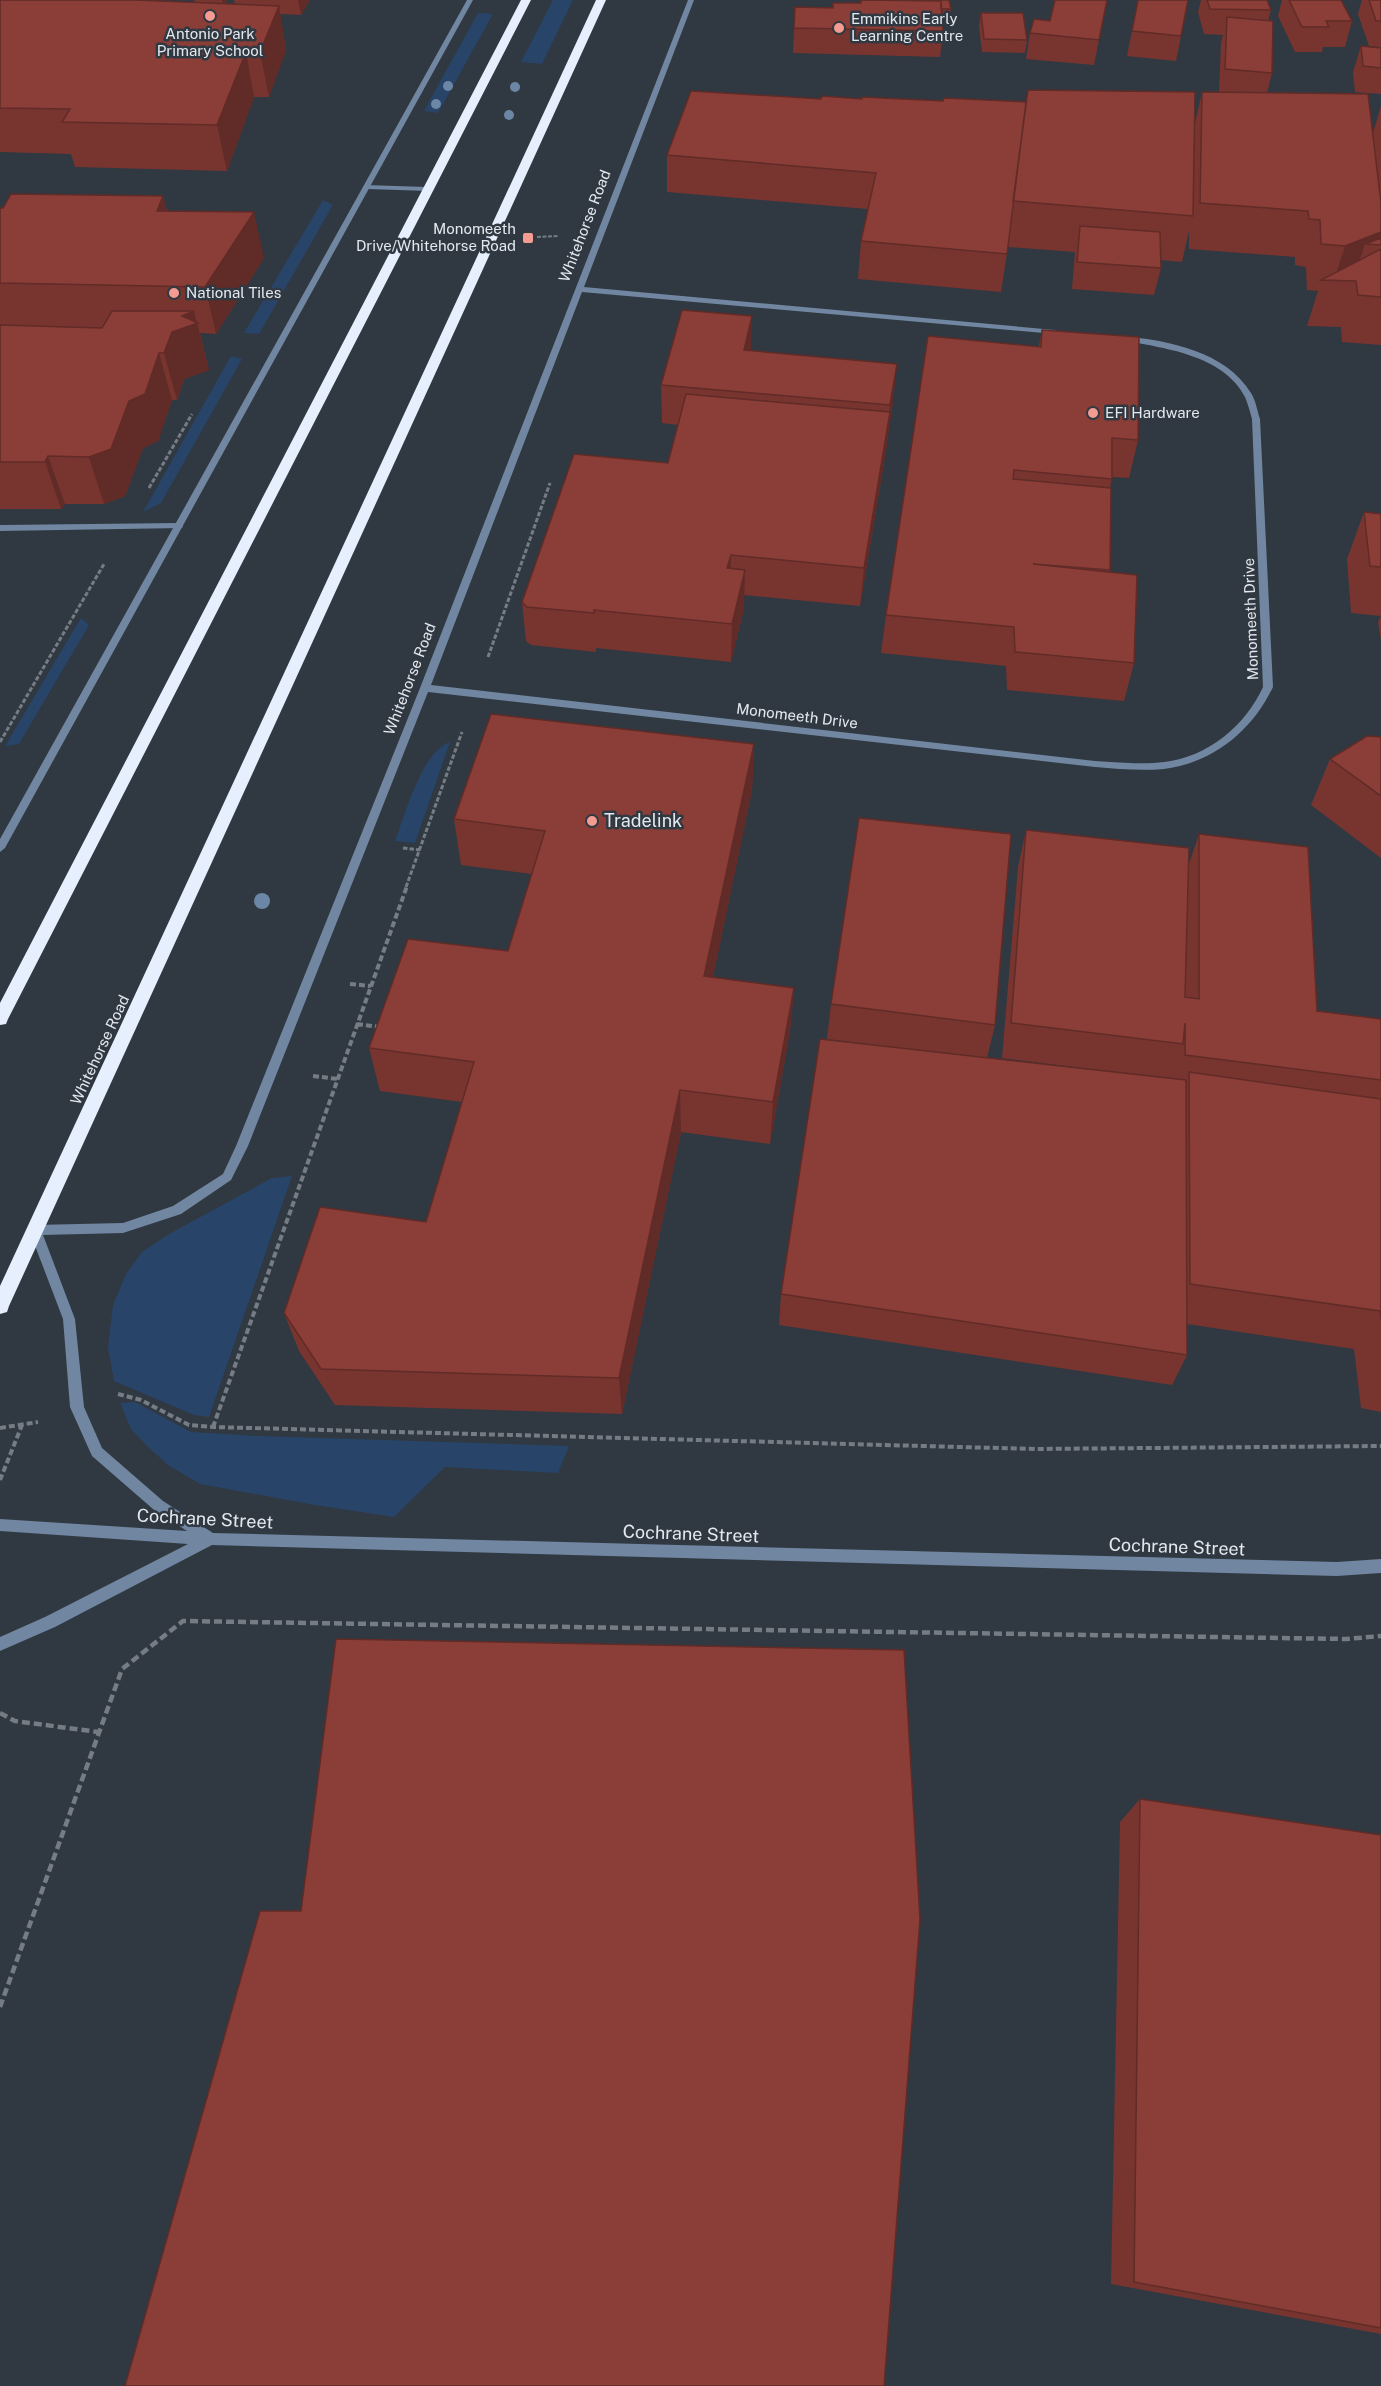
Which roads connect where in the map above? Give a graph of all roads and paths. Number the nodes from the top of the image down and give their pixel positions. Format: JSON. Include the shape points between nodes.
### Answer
{"nodes":[{"id":1,"x":470,"y":0,"type":"edge"},
{"id":2,"x":526,"y":0,"type":"edge"},
{"id":3,"x":601,"y":0,"type":"edge"},
{"id":4,"x":691,"y":0,"type":"edge"},
{"id":5,"x":367,"y":187,"type":"junction"},
{"id":6,"x":428,"y":189,"type":"junction"},
{"id":7,"x":578,"y":289,"type":"junction"},
{"id":8,"x":1069,"y":333,"type":"edge"},
{"id":9,"x":1117,"y":338,"type":"edge"},
{"id":10,"x":179,"y":526,"type":"junction"},
{"id":11,"x":0,"y":528,"type":"edge"},
{"id":12,"x":424,"y":688,"type":"junction"},
{"id":13,"x":0,"y":848,"type":"edge"},
{"id":14,"x":344,"y":983,"type":"dead end"},
{"id":15,"x":371,"y":987,"type":"dead end"},
{"id":16,"x":0,"y":1019,"type":"edge"},
{"id":17,"x":357,"y":1024,"type":"dead end"},
{"id":18,"x":390,"y":1028,"type":"edge"},
{"id":19,"x":309,"y":1075,"type":"dead end"},
{"id":20,"x":338,"y":1079,"type":"dead end"},
{"id":21,"x":35,"y":1230,"type":"junction"},
{"id":22,"x":0,"y":1306,"type":"edge"},
{"id":23,"x":22,"y":1425,"type":"dead end"},
{"id":24,"x":213,"y":1427,"type":"dead end"},
{"id":25,"x":1381,"y":1446,"type":"edge"},
{"id":26,"x":0,"y":1480,"type":"edge"},
{"id":27,"x":0,"y":1525,"type":"edge"},
{"id":28,"x":211,"y":1539,"type":"junction"},
{"id":29,"x":1381,"y":1566,"type":"edge"},
{"id":30,"x":1381,"y":1636,"type":"edge"},
{"id":31,"x":0,"y":1644,"type":"edge"},
{"id":32,"x":0,"y":1713,"type":"edge"},
{"id":33,"x":98,"y":1732,"type":"junction"},
{"id":34,"x":0,"y":2007,"type":"edge"}],
"edges":[{"from":1,"to":5,"type":"street"},
{"from":2,"to":6,"type":"highway"},
{"from":3,"to":21,"type":"highway","name":"Whitehorse Road"},
{"from":4,"to":7,"type":"street","name":"Whitehorse Road"},
{"from":5,"to":6,"type":"street"},
{"from":5,"to":10,"type":"street"},
{"from":6,"to":16,"type":"highway"},
{"from":7,"to":8,"type":"street"},
{"from":7,"to":12,"type":"street","name":"Whitehorse Road"},
{"from":9,"to":12,"type":"street","name":"Monomeeth Drive","via":[[1186,351],[1222,368],[1247,392],[1256,418],[1268,687],[1260,707],[1247,722],[1211,751],[1190,761],[1160,766],[1095,764]]},
{"from":10,"to":11,"type":"street"},
{"from":10,"to":13,"type":"street"},
{"from":12,"to":21,"type":"street","name":"Whitehorse Road","via":[[228,1177],[177,1210],[123,1228]]},
{"from":14,"to":15,"type":"path"},
{"from":17,"to":18,"type":"path"},
{"from":19,"to":20,"type":"path"},
{"from":21,"to":22,"type":"highway","name":"Whitehorse Road"},
{"from":21,"to":28,"type":"street","via":[[69,1319],[77,1407],[97,1452],[158,1505]]},
{"from":23,"to":26,"type":"path"},
{"from":24,"to":25,"type":"path","via":[[1035,1449]]},
{"from":27,"to":28,"type":"street","name":"Cochrane Street"},
{"from":28,"to":29,"type":"street","name":"Cochrane Street","via":[[1337,1569]]},
{"from":28,"to":31,"type":"street"},
{"from":30,"to":33,"type":"path","via":[[1346,1639],[183,1621],[122,1669]]},
{"from":32,"to":33,"type":"path","via":[[15,1721]]},
{"from":33,"to":34,"type":"path"}]}
